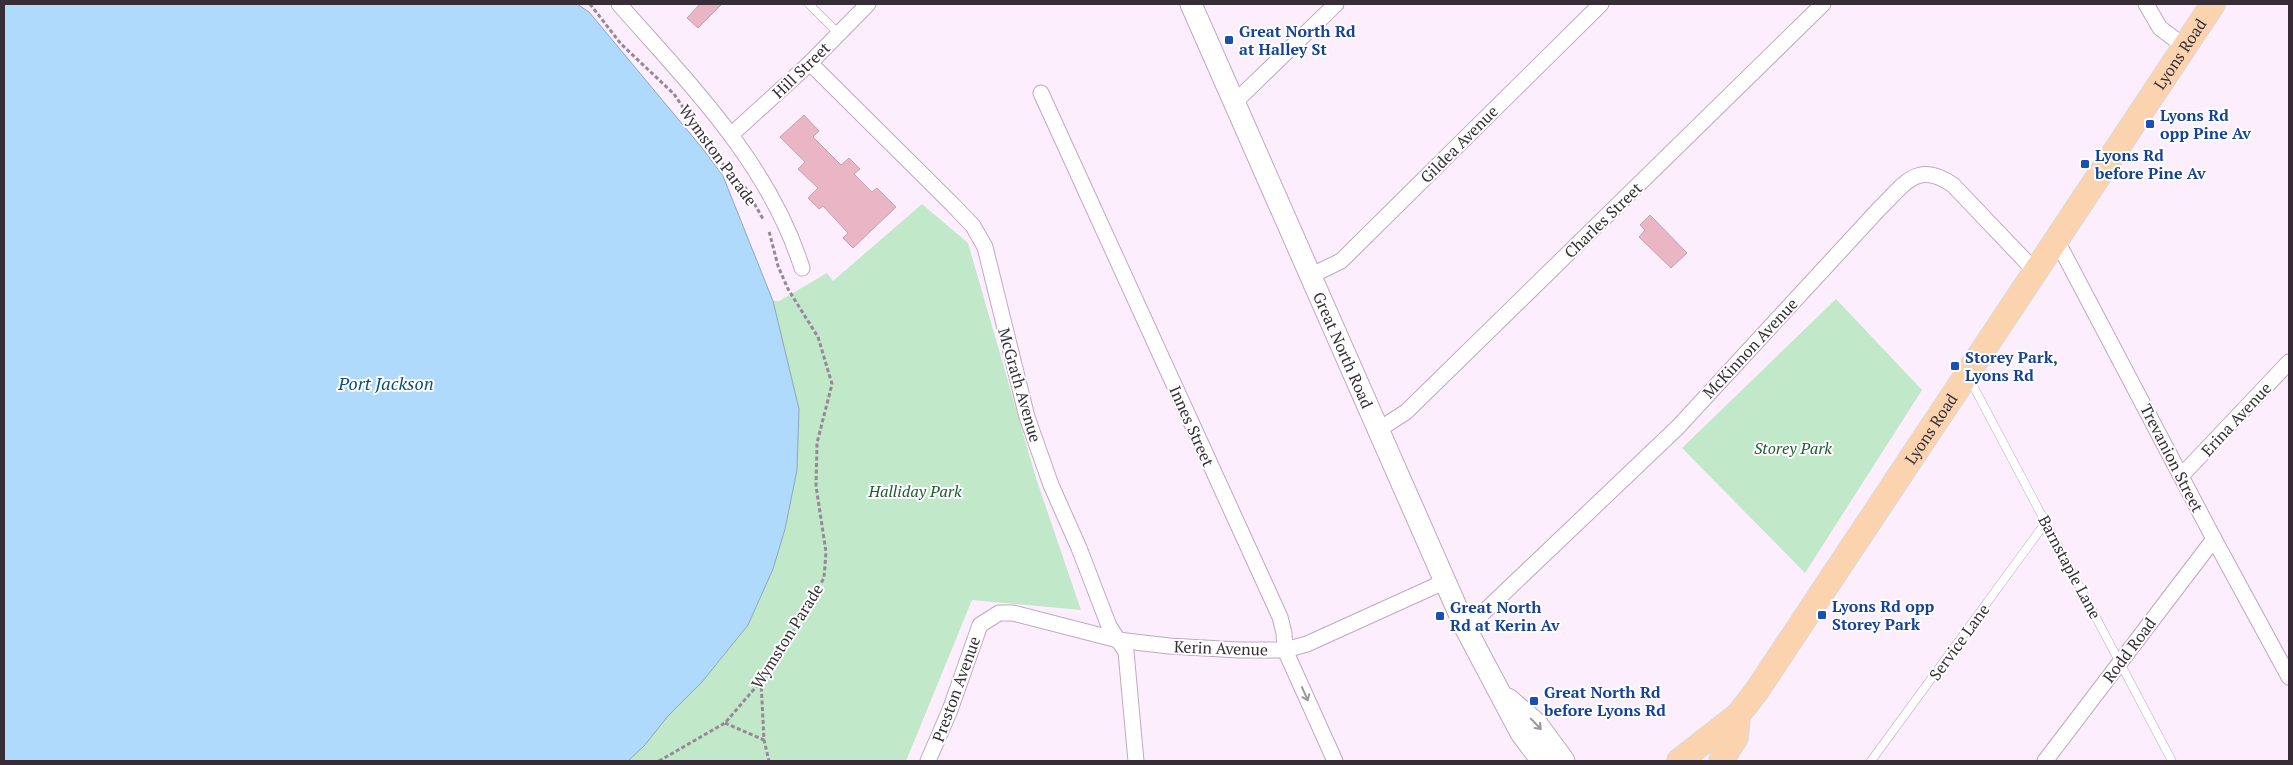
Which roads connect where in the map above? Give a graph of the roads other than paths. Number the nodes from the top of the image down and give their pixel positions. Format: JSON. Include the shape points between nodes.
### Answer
{"nodes":[{"id":1,"x":619,"y":4,"type":"edge"},
{"id":2,"x":809,"y":4,"type":"edge"},
{"id":3,"x":868,"y":4,"type":"edge"},
{"id":4,"x":1191,"y":4,"type":"edge"},
{"id":5,"x":1336,"y":4,"type":"edge"},
{"id":6,"x":1601,"y":4,"type":"edge"},
{"id":7,"x":1823,"y":4,"type":"edge"},
{"id":8,"x":2146,"y":4,"type":"edge"},
{"id":9,"x":2214,"y":4,"type":"edge"},
{"id":10,"x":839,"y":34,"type":"junction"},
{"id":11,"x":2185,"y":46,"type":"junction"},
{"id":12,"x":810,"y":63,"type":"junction"},
{"id":13,"x":1041,"y":92,"type":"dead end"},
{"id":14,"x":1235,"y":102,"type":"junction"},
{"id":15,"x":732,"y":134,"type":"junction"},
{"id":16,"x":2056,"y":239,"type":"junction"},
{"id":17,"x":802,"y":268,"type":"dead end"},
{"id":18,"x":2035,"y":271,"type":"junction"},
{"id":19,"x":1310,"y":276,"type":"junction"},
{"id":20,"x":2289,"y":362,"type":"edge"},
{"id":21,"x":1967,"y":374,"type":"junction"},
{"id":22,"x":1378,"y":430,"type":"junction"},
{"id":23,"x":2182,"y":475,"type":"junction"},
{"id":24,"x":2046,"y":522,"type":"junction"},
{"id":25,"x":2214,"y":539,"type":"junction"},
{"id":26,"x":1446,"y":581,"type":"junction"},
{"id":27,"x":988,"y":619,"type":"joint"},
{"id":28,"x":1466,"y":629,"type":"junction"},
{"id":29,"x":1118,"y":640,"type":"junction"},
{"id":30,"x":1285,"y":650,"type":"junction"},
{"id":31,"x":2120,"y":661,"type":"junction"},
{"id":32,"x":2289,"y":677,"type":"edge"},
{"id":33,"x":1500,"y":692,"type":"junction"},
{"id":34,"x":1738,"y":715,"type":"junction"},
{"id":35,"x":1726,"y":758,"type":"edge"},
{"id":36,"x":928,"y":761,"type":"edge"},
{"id":37,"x":1136,"y":761,"type":"edge"},
{"id":38,"x":1334,"y":761,"type":"edge"},
{"id":39,"x":1542,"y":761,"type":"edge"},
{"id":40,"x":1564,"y":761,"type":"edge"},
{"id":41,"x":1679,"y":761,"type":"edge"},
{"id":42,"x":1871,"y":761,"type":"edge"},
{"id":43,"x":2045,"y":761,"type":"edge"},
{"id":44,"x":2172,"y":761,"type":"edge"}],
"edges":[{"from":1,"to":15,"type":"street","name":"Wymston Parade"},
{"from":2,"to":10,"type":"lane"},
{"from":3,"to":10,"type":"street","name":"Hill Street"},
{"from":4,"to":14,"type":"main road","name":"Great North Road"},
{"from":5,"to":14,"type":"street"},
{"from":6,"to":19,"type":"street","name":"Gildea Avenue","via":[[1342,260]]},
{"from":7,"to":22,"type":"street","name":"Charles Street","via":[[1406,412]]},
{"from":8,"to":11,"type":"street","via":[[2160,28]]},
{"from":9,"to":11,"type":"main road","name":"Lyons Road"},
{"from":10,"to":12,"type":"street","name":"Hill Street"},
{"from":11,"to":16,"type":"main road","name":"Lyons Road"},
{"from":12,"to":15,"type":"street","name":"Hill Street"},
{"from":12,"to":29,"type":"street","name":"McGrath Avenue","via":[[960,212],[985,247],[1027,417],[1051,485],[1109,626]]},
{"from":13,"to":30,"type":"street","name":"Innes Street","via":[[1280,617]]},
{"from":14,"to":19,"type":"main road","name":"Great North Road"},
{"from":15,"to":17,"type":"street","name":"Wymston Parade","via":[[760,176]]},
{"from":16,"to":18,"type":"main road","name":"Lyons Road"},
{"from":16,"to":23,"type":"street","name":"Trevanion Street"},
{"from":18,"to":21,"type":"main road","name":"Lyons Road"},
{"from":18,"to":28,"type":"street","name":"McKinnon Avenue","via":[[1953,185],[1939,175],[1921,174],[1910,178],[1678,426]]},
{"from":19,"to":22,"type":"main road","name":"Great North Road"},
{"from":20,"to":23,"type":"street","name":"Erina Avenue"},
{"from":21,"to":24,"type":"lane","name":"Barnstaple Lane"},
{"from":21,"to":34,"type":"main road","name":"Lyons Road"},
{"from":22,"to":26,"type":"main road","name":"Great North Road"},
{"from":23,"to":25,"type":"street","name":"Trevanion Street"},
{"from":24,"to":31,"type":"lane","name":"Barnstaple Lane"},
{"from":24,"to":42,"type":"lane","name":"Service Lane"},
{"from":25,"to":31,"type":"street","name":"Rodd Road"},
{"from":25,"to":32,"type":"street","name":"Trevanion Street"},
{"from":26,"to":28,"type":"main road","name":"Great North Road"},
{"from":26,"to":30,"type":"street","name":"Kerin Avenue","via":[[1307,644]]},
{"from":27,"to":29,"type":"street","name":"Kerin Avenue","via":[[999,613],[1013,613]]},
{"from":27,"to":36,"type":"street","name":"Preston Avenue","via":[[980,625]]},
{"from":28,"to":33,"type":"main road","name":"Great North Road"},
{"from":29,"to":30,"type":"street","name":"Kerin Avenue","via":[[1169,646]]},
{"from":29,"to":37,"type":"street","name":"McGrath Avenue","via":[[1126,652]]},
{"from":30,"to":38,"type":"street","name":"Innes Street","one_way":true},
{"from":31,"to":43,"type":"street","name":"Rodd Road"},
{"from":31,"to":44,"type":"lane","name":"Barnstaple Lane"},
{"from":33,"to":39,"type":"main road","name":"Great North Road","via":[[1521,733]]},
{"from":33,"to":40,"type":"main road","name":"Great North Road","one_way":true,"via":[[1537,724]]},
{"from":34,"to":35,"type":"main road","via":[[1736,738]]},
{"from":34,"to":41,"type":"main road","name":"Lyons Road"}]}
